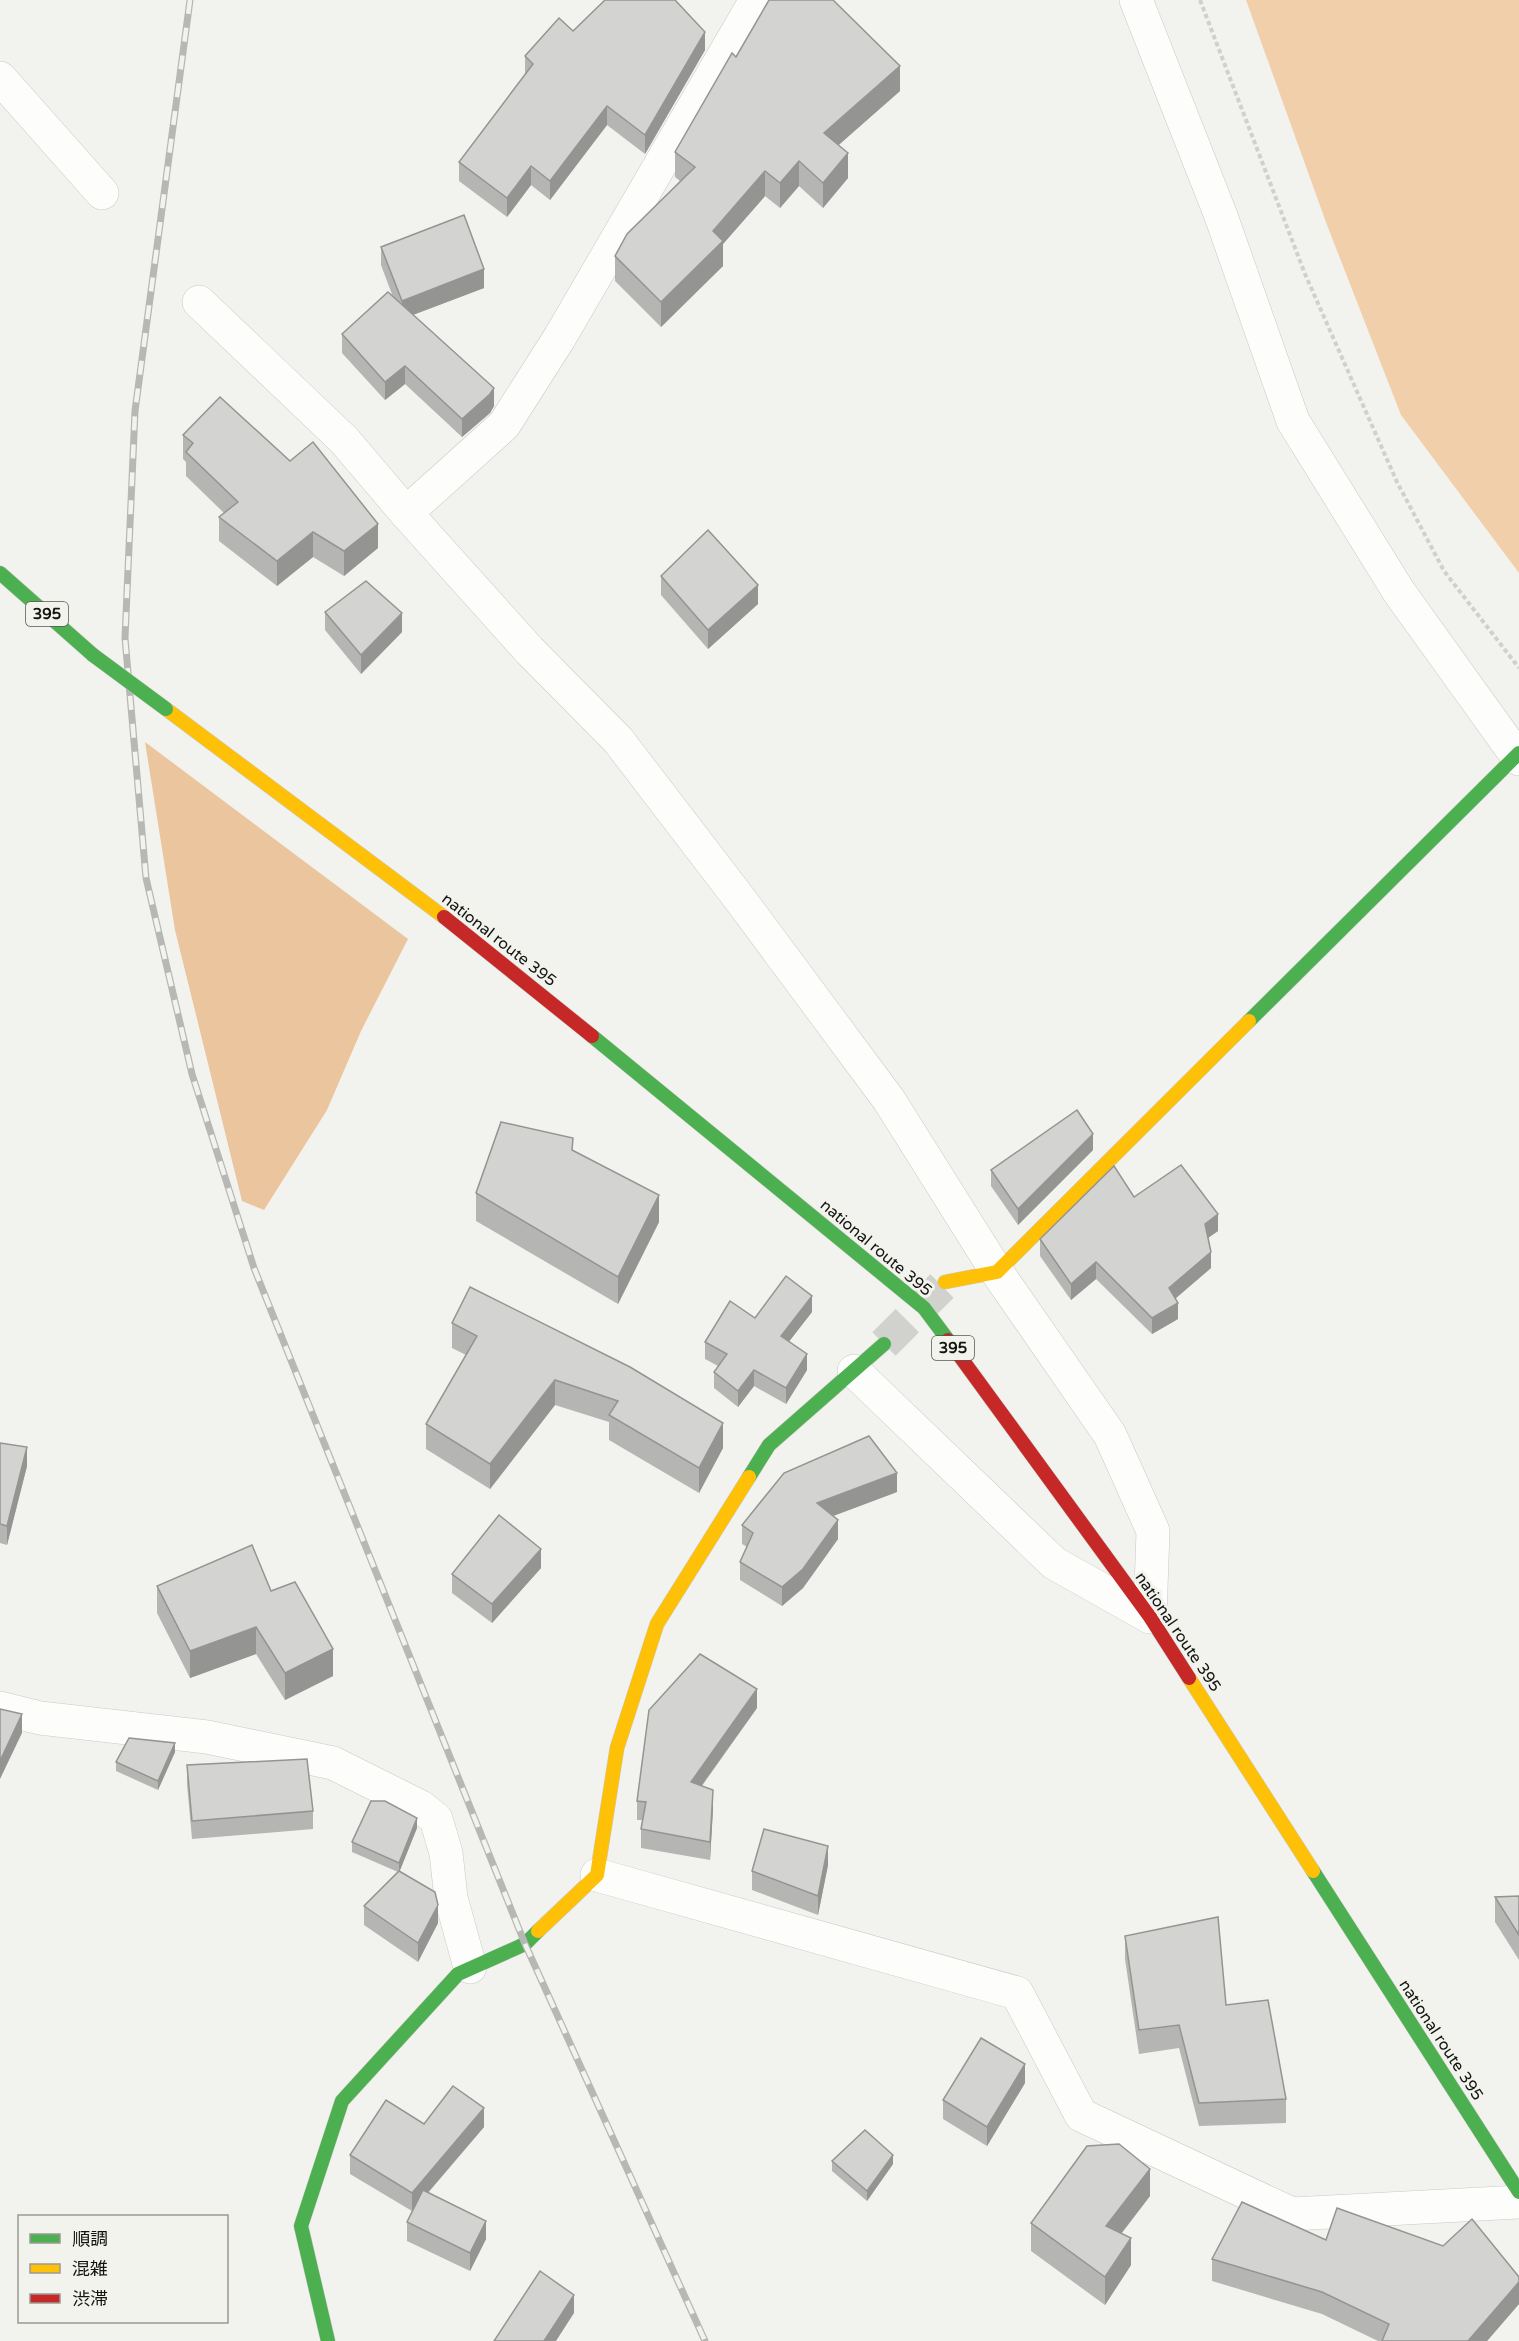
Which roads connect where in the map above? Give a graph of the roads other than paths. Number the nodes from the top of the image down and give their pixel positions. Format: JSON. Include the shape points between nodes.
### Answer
{"nodes":[{"id":1,"x":756,"y":0,"type":"edge"},
{"id":2,"x":1136,"y":0,"type":"edge"},
{"id":3,"x":0,"y":78,"type":"edge"},
{"id":4,"x":102,"y":193,"type":"dead end"},
{"id":5,"x":199,"y":302,"type":"dead end"},
{"id":6,"x":406,"y":513,"type":"junction"},
{"id":7,"x":0,"y":573,"type":"edge"},
{"id":8,"x":1518,"y":756,"type":"edge"},
{"id":9,"x":997,"y":1272,"type":"junction"},
{"id":10,"x":945,"y":1282,"type":"tunnel mouth"},
{"id":11,"x":884,"y":1344,"type":"tunnel mouth"},
{"id":12,"x":854,"y":1371,"type":"junction"},
{"id":13,"x":1150,"y":1617,"type":"junction"},
{"id":14,"x":0,"y":1708,"type":"edge"},
{"id":15,"x":597,"y":1875,"type":"junction"},
{"id":16,"x":470,"y":1967,"type":"junction"},
{"id":17,"x":1519,"y":2192,"type":"edge"},
{"id":18,"x":1519,"y":2202,"type":"edge"},
{"id":19,"x":328,"y":2341,"type":"edge"}],
"edges":[{"from":1,"to":6,"type":"street","via":[[560,337],[504,425]]},
{"from":2,"to":8,"type":"street","via":[[1221,216],[1293,421],[1399,592]]},
{"from":3,"to":4,"type":"street"},
{"from":5,"to":6,"type":"street","via":[[344,440]]},
{"from":6,"to":9,"type":"street","via":[[529,650],[618,740],[889,1100]]},
{"from":7,"to":13,"type":"main road","name":"national route 395","number":"395","bridge":true,"via":[[93,655],[469,935],[924,1308]]},
{"from":8,"to":9,"type":"main road"},
{"from":9,"to":10,"type":"main road"},
{"from":9,"to":13,"type":"street","via":[[1110,1435],[1152,1531]]},
{"from":11,"to":12,"type":"main road"},
{"from":12,"to":13,"type":"street","via":[[1054,1563]]},
{"from":12,"to":15,"type":"main road","via":[[769,1445],[657,1624],[617,1748]]},
{"from":13,"to":17,"type":"main road","name":"national route 395","number":"395"},
{"from":14,"to":16,"type":"street","via":[[40,1719],[207,1737],[333,1763],[421,1807],[436,1819],[446,1853],[451,1898]]},
{"from":15,"to":16,"type":"main road","via":[[525,1944]]},
{"from":15,"to":18,"type":"street","via":[[1017,1993],[1081,2115],[1292,2214]]},
{"from":16,"to":19,"type":"main road","via":[[458,1974],[342,2101],[301,2226]]}]}
